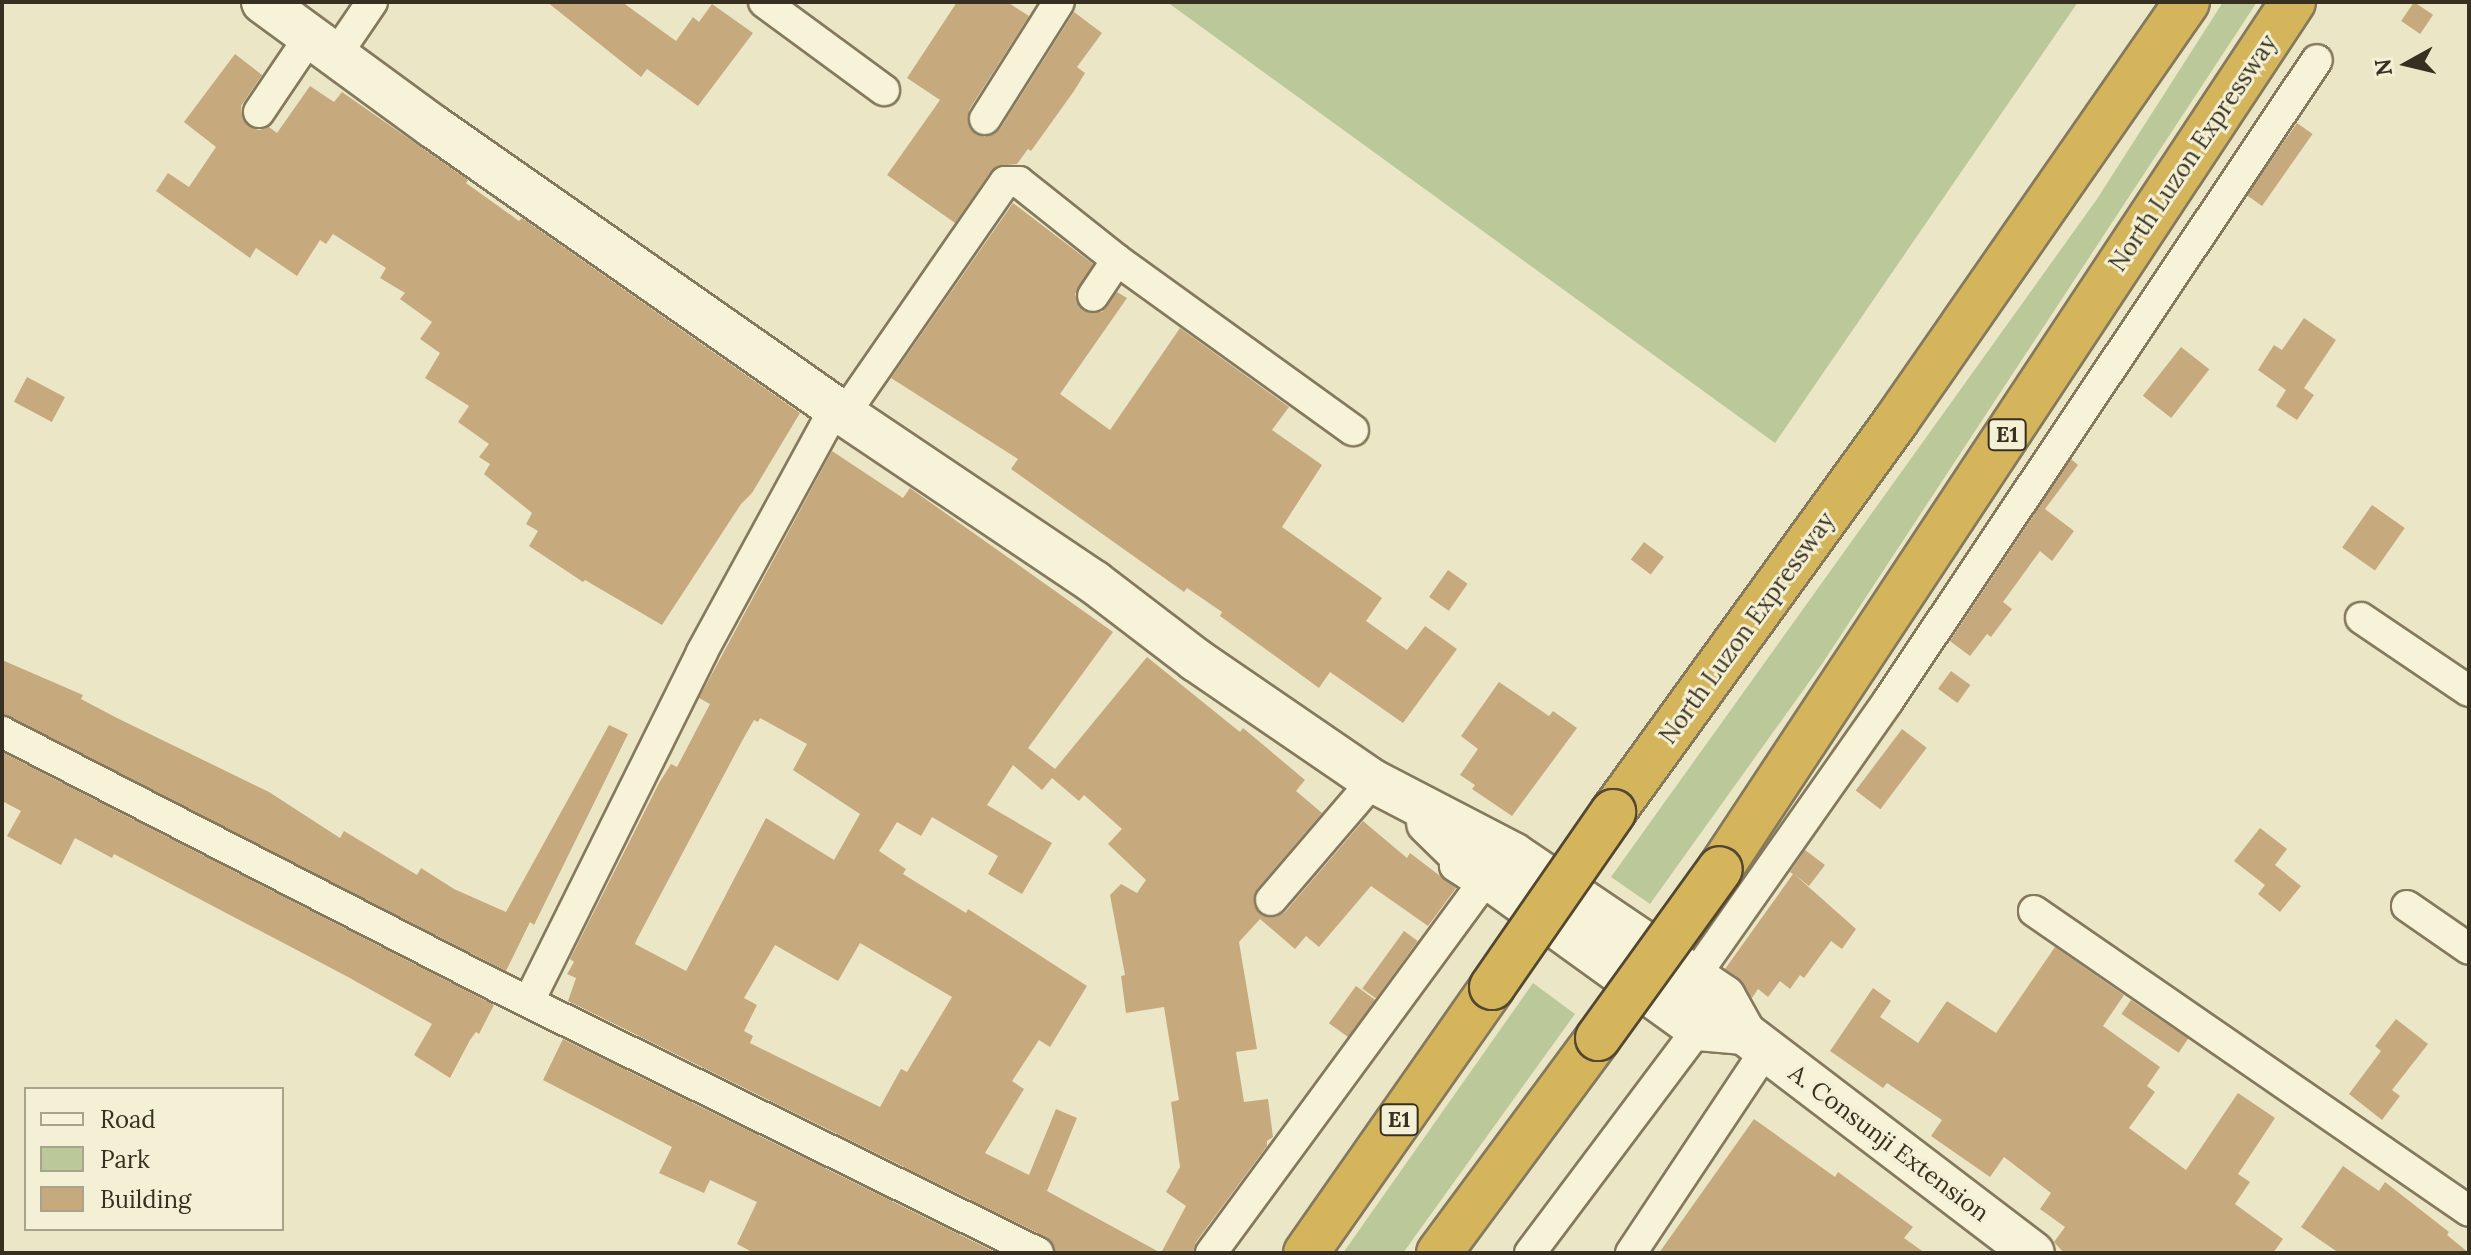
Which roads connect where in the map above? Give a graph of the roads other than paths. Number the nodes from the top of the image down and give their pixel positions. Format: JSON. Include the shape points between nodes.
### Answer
{"nodes":[{"id":1,"x":372,"y":2,"type":"edge"},
{"id":2,"x":764,"y":2,"type":"edge"},
{"id":3,"x":1059,"y":2,"type":"edge"},
{"id":4,"x":2187,"y":2,"type":"edge"},
{"id":5,"x":2293,"y":2,"type":"edge"},
{"id":6,"x":299,"y":22,"type":"edge"},
{"id":7,"x":2317,"y":60,"type":"dead end"},
{"id":8,"x":884,"y":90,"type":"dead end"},
{"id":9,"x":259,"y":112,"type":"dead end"},
{"id":10,"x":985,"y":119,"type":"dead end"},
{"id":11,"x":1117,"y":260,"type":"junction"},
{"id":12,"x":1093,"y":296,"type":"dead end"},
{"id":13,"x":840,"y":410,"type":"junction"},
{"id":14,"x":1353,"y":430,"type":"dead end"},
{"id":15,"x":2361,"y":618,"type":"dead end"},
{"id":16,"x":2469,"y":691,"type":"edge"},
{"id":17,"x":2,"y":732,"type":"edge"},
{"id":18,"x":1388,"y":790,"type":"junction"},
{"id":19,"x":1271,"y":900,"type":"dead end"},
{"id":20,"x":2407,"y":906,"type":"dead end"},
{"id":21,"x":2034,"y":911,"type":"dead end"},
{"id":22,"x":2469,"y":949,"type":"edge"},
{"id":23,"x":1694,"y":977,"type":"junction"},
{"id":24,"x":529,"y":1001,"type":"junction"},
{"id":25,"x":1698,"y":1029,"type":"junction"},
{"id":26,"x":1755,"y":1042,"type":"junction"},
{"id":27,"x":2469,"y":1211,"type":"edge"},
{"id":28,"x":1038,"y":1253,"type":"edge"},
{"id":29,"x":1211,"y":1253,"type":"edge"},
{"id":30,"x":1306,"y":1253,"type":"edge"},
{"id":31,"x":1439,"y":1253,"type":"edge"},
{"id":32,"x":1530,"y":1253,"type":"edge"},
{"id":33,"x":1631,"y":1253,"type":"edge"},
{"id":34,"x":2033,"y":1253,"type":"edge"}],
"edges":[{"from":1,"to":6,"type":"street"},
{"from":2,"to":8,"type":"street"},
{"from":3,"to":10,"type":"street"},
{"from":4,"to":30,"type":"highway","name":"North Luzon Expressway","number":"E1","bridge":true},
{"from":5,"to":31,"type":"highway","name":"North Luzon Expressway","number":"E1","bridge":true,"via":[[1720,869]]},
{"from":6,"to":9,"type":"street"},
{"from":6,"to":13,"type":"main road","via":[[428,137]]},
{"from":7,"to":23,"type":"street","via":[[1888,701]]},
{"from":11,"to":12,"type":"street"},
{"from":11,"to":13,"type":"street","via":[[1019,182],[1005,182]]},
{"from":11,"to":14,"type":"street"},
{"from":13,"to":18,"type":"main road"},
{"from":13,"to":24,"type":"street","via":[[702,652]]},
{"from":15,"to":16,"type":"street"},
{"from":17,"to":24,"type":"street"},
{"from":18,"to":19,"type":"street"},
{"from":18,"to":23,"type":"main road","via":[[1513,854]]},
{"from":18,"to":25,"type":"main road","via":[[1472,866]]},
{"from":18,"to":29,"type":"street","via":[[1420,837],[1475,879],[1478,889]]},
{"from":20,"to":22,"type":"street"},
{"from":21,"to":27,"type":"street"},
{"from":23,"to":26,"type":"main road","via":[[1724,997]]},
{"from":24,"to":28,"type":"street"},
{"from":25,"to":26,"type":"main road"},
{"from":25,"to":32,"type":"street"},
{"from":26,"to":33,"type":"street"},
{"from":26,"to":34,"type":"main road","name":"A. Consunji Extension"}]}
